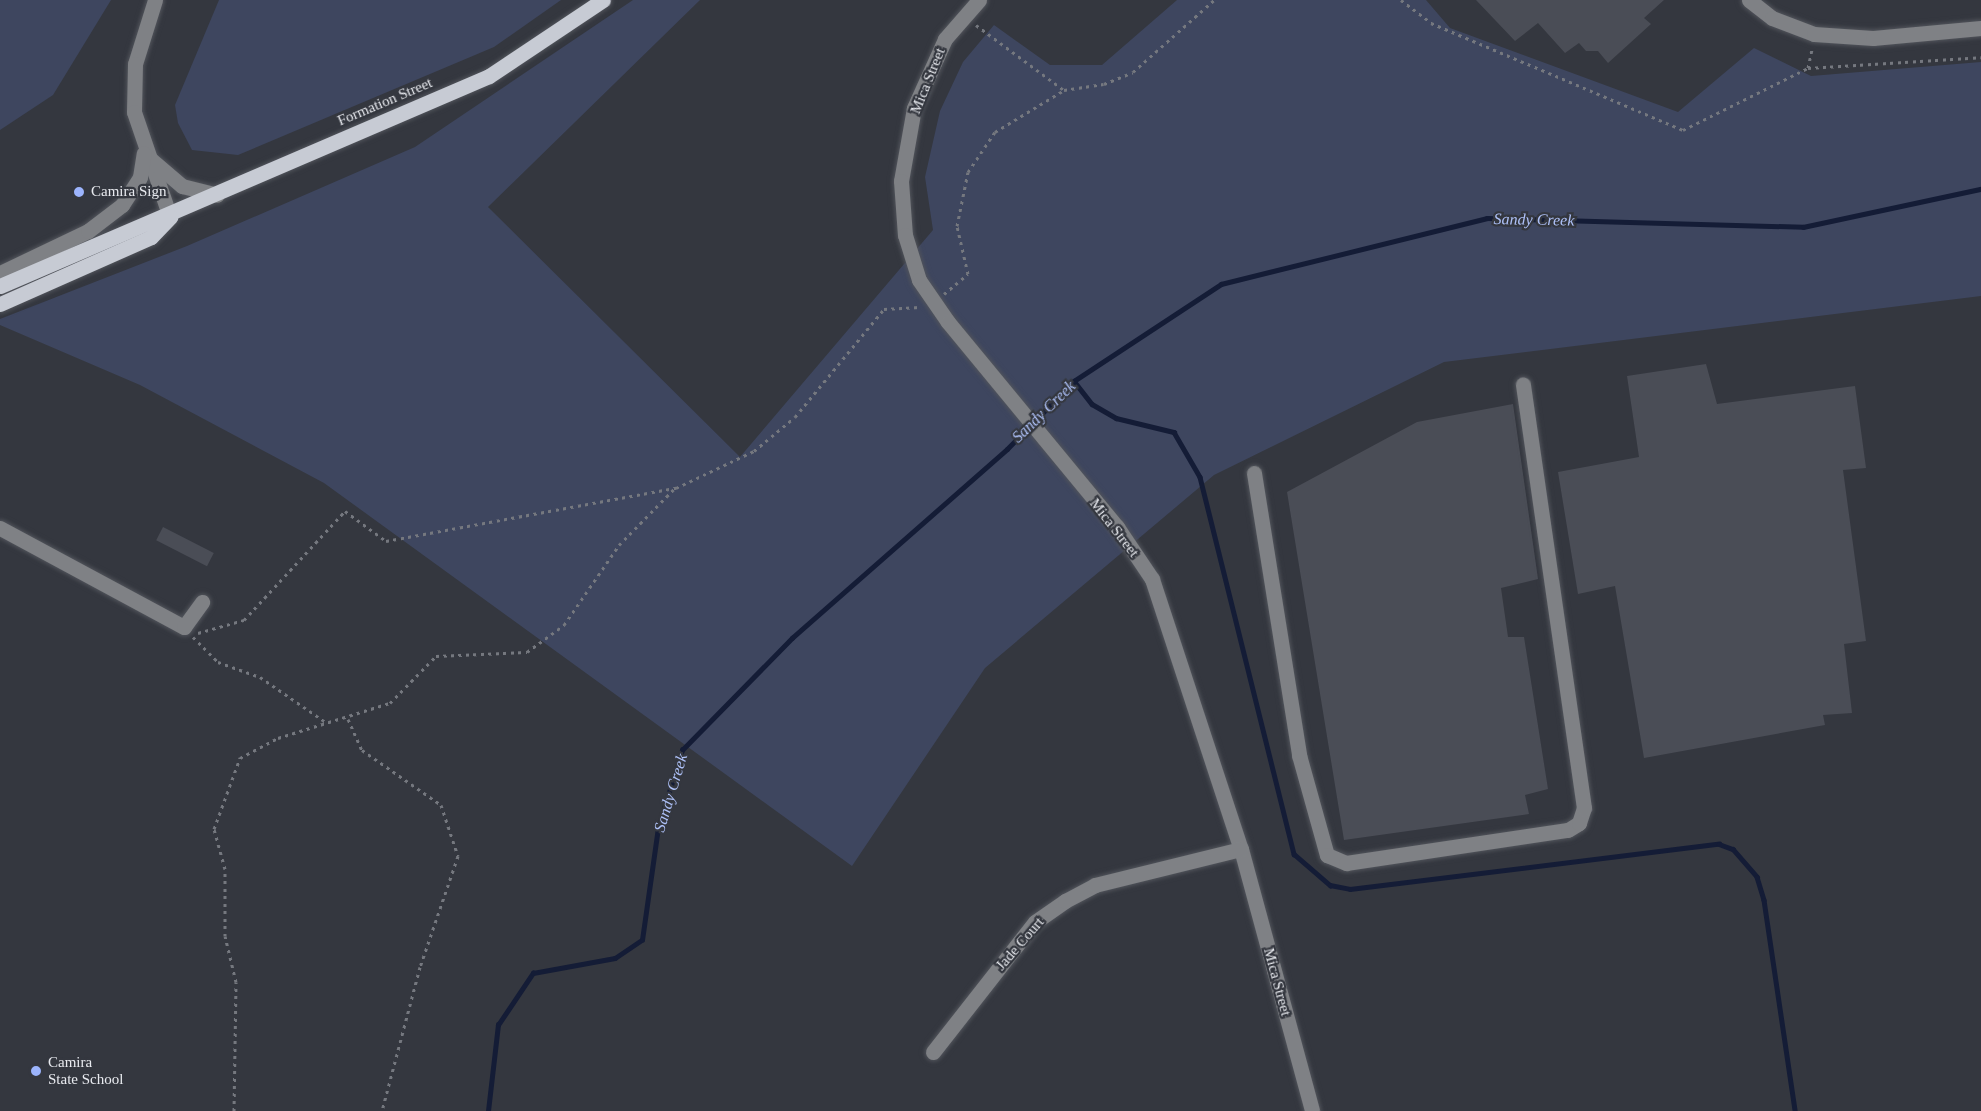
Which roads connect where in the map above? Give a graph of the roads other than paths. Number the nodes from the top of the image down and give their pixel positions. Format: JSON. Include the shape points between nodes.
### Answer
{"nodes":[{"id":1,"x":155,"y":0,"type":"edge"},
{"id":2,"x":603,"y":0,"type":"edge"},
{"id":3,"x":979,"y":0,"type":"edge"},
{"id":4,"x":1749,"y":0,"type":"edge"},
{"id":5,"x":1981,"y":28,"type":"edge"},
{"id":6,"x":144,"y":153,"type":"junction"},
{"id":7,"x":219,"y":195,"type":"junction"},
{"id":8,"x":170,"y":217,"type":"junction"},
{"id":9,"x":0,"y":273,"type":"edge"},
{"id":10,"x":0,"y":286,"type":"edge"},
{"id":11,"x":0,"y":304,"type":"edge"},
{"id":12,"x":1523,"y":384,"type":"dead end"},
{"id":13,"x":1254,"y":473,"type":"dead end"},
{"id":14,"x":0,"y":528,"type":"edge"},
{"id":15,"x":202,"y":602,"type":"dead end"},
{"id":16,"x":1241,"y":849,"type":"junction"},
{"id":17,"x":933,"y":1052,"type":"dead end"},
{"id":18,"x":1312,"y":1111,"type":"edge"}],
"edges":[{"from":1,"to":6,"type":"street","via":[[135,64],[134,112]]},
{"from":2,"to":7,"type":"main road","name":"Formation Street","via":[[489,76]]},
{"from":3,"to":16,"type":"street","name":"Mica Street","via":[[945,39],[914,108],[901,181],[905,235],[919,280],[933,300],[1072,477],[1117,527],[1160,597]]},
{"from":4,"to":5,"type":"street","via":[[1772,18],[1814,34],[1873,38]]},
{"from":6,"to":7,"type":"street","via":[[182,186]]},
{"from":6,"to":8,"type":"street"},
{"from":6,"to":9,"type":"street","via":[[140,177],[122,205],[88,231]]},
{"from":7,"to":8,"type":"main road","name":"Formation Street"},
{"from":8,"to":10,"type":"main road","name":"Formation Street"},
{"from":8,"to":11,"type":"main road","name":"Formation Street","via":[[151,237]]},
{"from":12,"to":13,"type":"street","via":[[1584,808],[1579,823],[1568,830],[1346,863],[1327,855],[1299,755]]},
{"from":14,"to":15,"type":"street","via":[[184,627]]},
{"from":16,"to":17,"type":"street","name":"Jade Court","via":[[1095,885],[1065,901],[1035,922]]},
{"from":16,"to":18,"type":"street","name":"Mica Street"}]}
